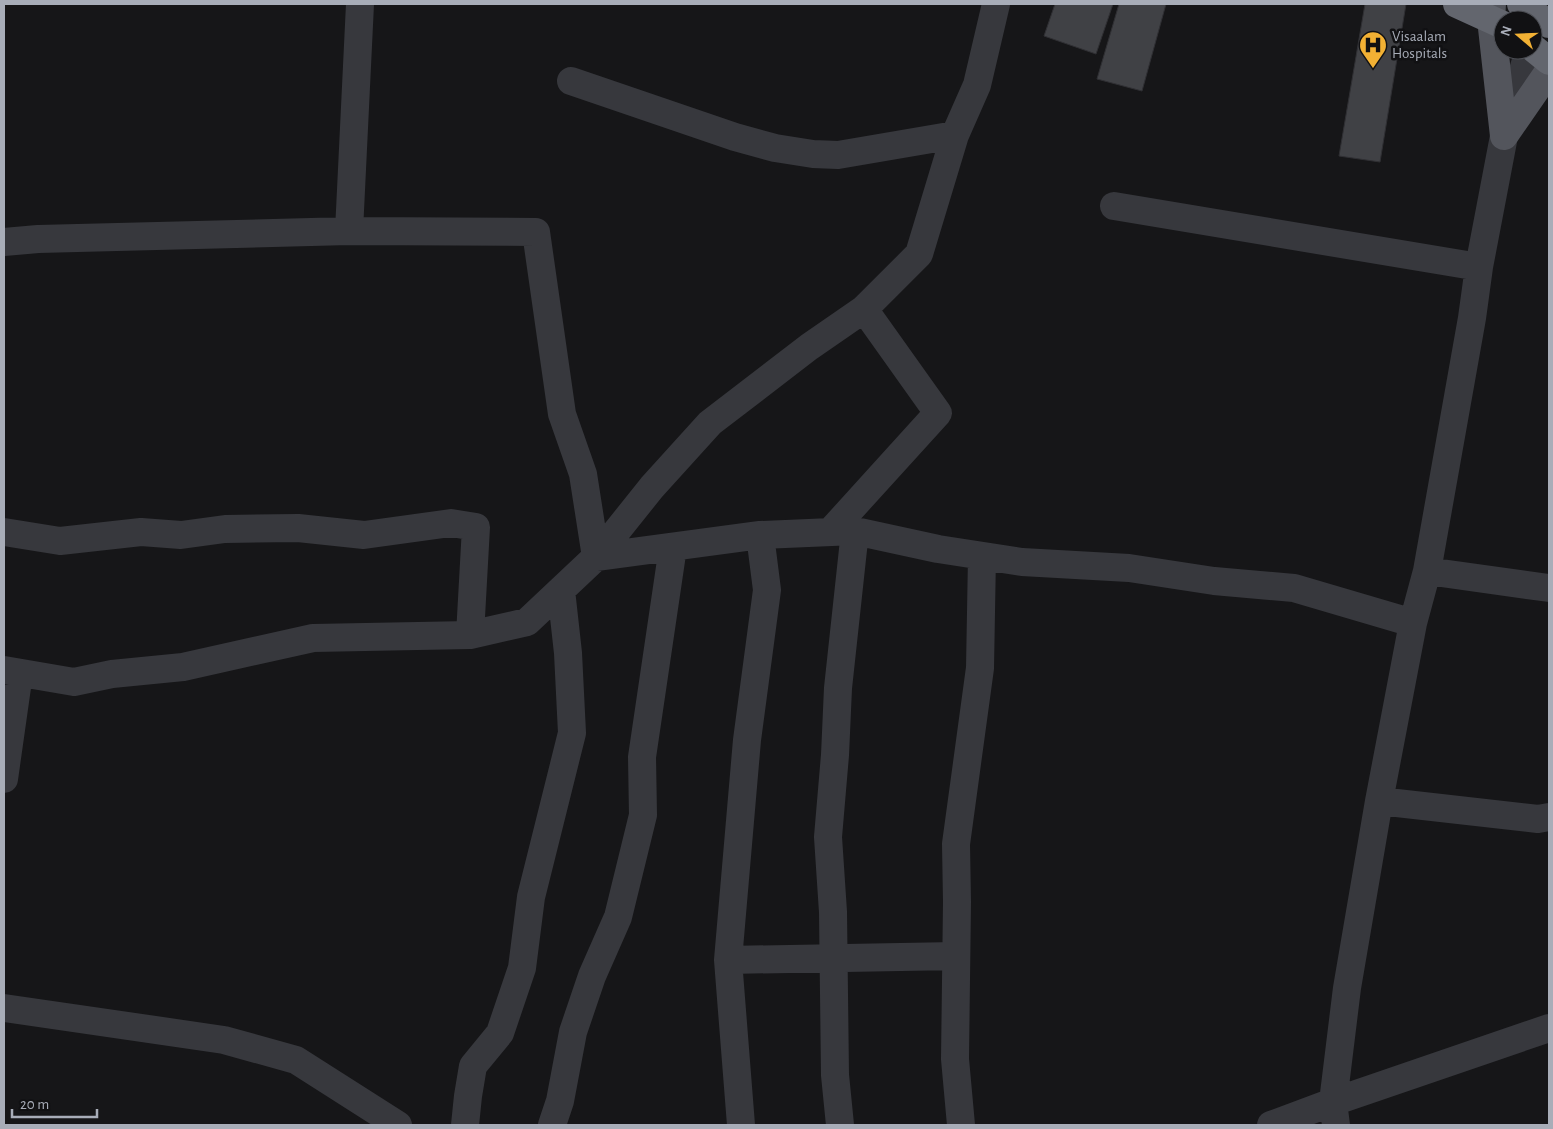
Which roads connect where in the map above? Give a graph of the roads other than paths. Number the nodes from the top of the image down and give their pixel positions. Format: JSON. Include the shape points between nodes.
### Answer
{"nodes":[{"id":1,"x":360,"y":4,"type":"edge"},
{"id":2,"x":996,"y":4,"type":"edge"},
{"id":3,"x":1457,"y":4,"type":"edge"},
{"id":4,"x":1521,"y":4,"type":"edge"},
{"id":5,"x":1493,"y":15,"type":"edge"},
{"id":6,"x":1549,"y":24,"type":"edge"},
{"id":7,"x":1498,"y":60,"type":"edge"},
{"id":8,"x":1526,"y":60,"type":"edge"},
{"id":9,"x":1549,"y":70,"type":"edge"},
{"id":10,"x":571,"y":81,"type":"dead end"},
{"id":11,"x":955,"y":135,"type":"junction"},
{"id":12,"x":1504,"y":136,"type":"junction"},
{"id":13,"x":1114,"y":206,"type":"dead end"},
{"id":14,"x":349,"y":231,"type":"junction"},
{"id":15,"x":4,"y":242,"type":"edge"},
{"id":16,"x":1479,"y":267,"type":"junction"},
{"id":17,"x":864,"y":309,"type":"junction"},
{"id":18,"x":4,"y":532,"type":"edge"},
{"id":19,"x":843,"y":532,"type":"junction"},
{"id":20,"x":760,"y":535,"type":"junction"},
{"id":21,"x":673,"y":547,"type":"junction"},
{"id":22,"x":982,"y":556,"type":"junction"},
{"id":23,"x":596,"y":557,"type":"junction"},
{"id":24,"x":1427,"y":571,"type":"junction"},
{"id":25,"x":1549,"y":588,"type":"edge"},
{"id":26,"x":560,"y":590,"type":"junction"},
{"id":27,"x":1413,"y":623,"type":"junction"},
{"id":28,"x":470,"y":635,"type":"junction"},
{"id":29,"x":12,"y":671,"type":"edge"},
{"id":30,"x":4,"y":779,"type":"edge"},
{"id":31,"x":1379,"y":801,"type":"junction"},
{"id":32,"x":1549,"y":817,"type":"edge"},
{"id":33,"x":956,"y":956,"type":"junction"},
{"id":34,"x":835,"y":959,"type":"junction"},
{"id":35,"x":728,"y":960,"type":"junction"},
{"id":36,"x":4,"y":1008,"type":"edge"},
{"id":37,"x":1549,"y":1028,"type":"edge"},
{"id":38,"x":1334,"y":1114,"type":"edge"},
{"id":39,"x":398,"y":1125,"type":"edge"},
{"id":40,"x":465,"y":1125,"type":"edge"},
{"id":41,"x":552,"y":1125,"type":"edge"},
{"id":42,"x":741,"y":1125,"type":"edge"},
{"id":43,"x":840,"y":1125,"type":"edge"},
{"id":44,"x":962,"y":1125,"type":"edge"},
{"id":45,"x":1271,"y":1125,"type":"edge"}],
"edges":[{"from":1,"to":14,"type":"street"},
{"from":2,"to":11,"type":"street","via":[[977,85]]},
{"from":3,"to":5,"type":"highway"},
{"from":4,"to":6,"type":"highway"},
{"from":7,"to":12,"type":"main road"},
{"from":8,"to":12,"type":"street"},
{"from":9,"to":12,"type":"main road"},
{"from":10,"to":11,"type":"street","via":[[735,137],[813,154],[838,155]]},
{"from":11,"to":17,"type":"street","via":[[919,254]]},
{"from":12,"to":16,"type":"street"},
{"from":13,"to":16,"type":"street"},
{"from":14,"to":15,"type":"street"},
{"from":14,"to":23,"type":"street","via":[[536,232],[562,414],[583,474]]},
{"from":16,"to":24,"type":"street"},
{"from":17,"to":19,"type":"street","via":[[938,413]]},
{"from":17,"to":23,"type":"street","via":[[710,423],[652,487]]},
{"from":18,"to":28,"type":"street","via":[[60,541],[141,532],[181,535],[225,529],[298,528],[364,535],[451,523],[476,527]]},
{"from":19,"to":20,"type":"street"},
{"from":19,"to":22,"type":"street"},
{"from":19,"to":34,"type":"street","via":[[835,755],[828,837]]},
{"from":20,"to":21,"type":"street"},
{"from":20,"to":35,"type":"street","via":[[767,590],[747,740]]},
{"from":21,"to":23,"type":"street"},
{"from":21,"to":41,"type":"street","via":[[642,757],[643,815],[618,916],[592,976],[573,1032],[560,1101]]},
{"from":22,"to":27,"type":"street","via":[[1022,562],[1129,568],[1214,581],[1294,588]]},
{"from":22,"to":33,"type":"street","via":[[980,668],[956,844]]},
{"from":23,"to":26,"type":"street"},
{"from":24,"to":25,"type":"street"},
{"from":24,"to":27,"type":"street"},
{"from":26,"to":28,"type":"street","via":[[527,622]]},
{"from":26,"to":40,"type":"street","via":[[568,653],[572,733],[531,897],[522,968],[500,1033],[473,1066]]},
{"from":27,"to":31,"type":"street"},
{"from":28,"to":29,"type":"street","via":[[313,638],[183,667],[112,674],[74,682]]},
{"from":29,"to":30,"type":"street"},
{"from":31,"to":32,"type":"street"},
{"from":31,"to":38,"type":"street","via":[[1347,988]]},
{"from":33,"to":34,"type":"street"},
{"from":33,"to":44,"type":"street","via":[[955,1059]]},
{"from":34,"to":35,"type":"street"},
{"from":34,"to":43,"type":"street","via":[[835,1075]]},
{"from":35,"to":42,"type":"street"},
{"from":36,"to":39,"type":"street","via":[[224,1040],[296,1060]]},
{"from":37,"to":38,"type":"street"},
{"from":38,"to":45,"type":"street"}]}
